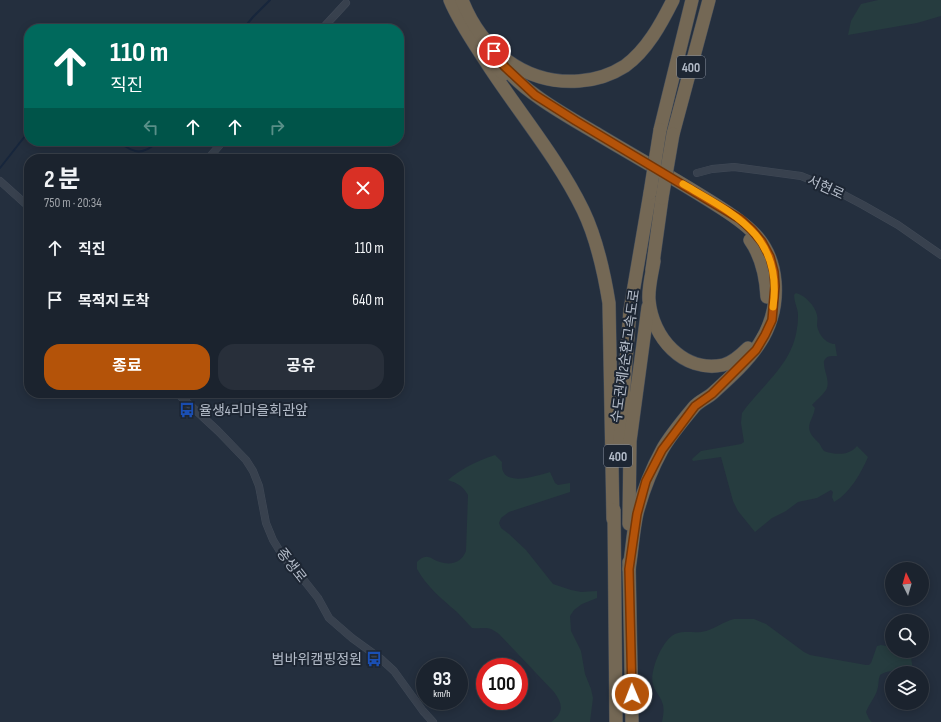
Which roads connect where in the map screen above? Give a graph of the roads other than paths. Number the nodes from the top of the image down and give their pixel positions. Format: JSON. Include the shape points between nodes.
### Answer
{"nodes":[{"id":1,"x":450,"y":0,"type":"edge"},
{"id":2,"x":462,"y":0,"type":"edge"},
{"id":3,"x":673,"y":0,"type":"edge"},
{"id":4,"x":692,"y":0,"type":"edge"},
{"id":5,"x":709,"y":0,"type":"edge"},
{"id":6,"x":346,"y":3,"type":"dead end"},
{"id":7,"x":327,"y":24,"type":"edge"},
{"id":8,"x":494,"y":51,"type":"junction"},
{"id":9,"x":480,"y":52,"type":"junction"},
{"id":10,"x":219,"y":146,"type":"edge"},
{"id":11,"x":212,"y":154,"type":"edge"},
{"id":12,"x":697,"y":173,"type":"dead end"},
{"id":13,"x":0,"y":181,"type":"edge"},
{"id":14,"x":656,"y":195,"type":"junction"},
{"id":15,"x":24,"y":203,"type":"edge"},
{"id":16,"x":941,"y":255,"type":"edge"},
{"id":17,"x":654,"y":261,"type":"junction"},
{"id":18,"x":183,"y":398,"type":"edge"},
{"id":19,"x":613,"y":519,"type":"junction"},
{"id":20,"x":629,"y":569,"type":"junction"},
{"id":21,"x":433,"y":722,"type":"edge"},
{"id":22,"x":616,"y":722,"type":"edge"},
{"id":23,"x":632,"y":722,"type":"edge"}],
"edges":[{"from":1,"to":9,"type":"highway","via":[[463,27]]},
{"from":2,"to":8,"type":"highway"},
{"from":3,"to":8,"type":"highway","via":[[650,40],[638,54],[611,74],[598,78],[569,82],[539,78],[520,69]]},
{"from":4,"to":14,"type":"highway","name":"수도권제2순환고속도로","number":"400","bridge":true,"via":[[660,130]]},
{"from":5,"to":14,"type":"highway","name":"수도권제2순환고속도로","number":"400","bridge":true},
{"from":6,"to":7,"type":"street"},
{"from":8,"to":20,"type":"highway","via":[[504,66],[535,95],[740,219],[762,242],[774,272],[772,320],[759,345],[717,389],[695,406],[662,450],[646,481],[637,514]]},
{"from":9,"to":17,"type":"highway","via":[[537,105],[634,164],[726,215],[740,227],[752,241],[766,283],[767,299],[761,328],[748,348],[724,365],[710,366],[696,364],[670,349],[656,328],[649,300]]},
{"from":9,"to":19,"type":"highway","via":[[567,182],[594,238],[604,274],[611,329]]},
{"from":10,"to":11,"type":"street"},
{"from":12,"to":16,"type":"street","name":"서현로","via":[[734,167],[801,176],[863,205],[898,225]]},
{"from":13,"to":15,"type":"street"},
{"from":14,"to":17,"type":"highway","name":"수도권제2순환고속도로","number":"400"},
{"from":14,"to":19,"type":"highway","name":"수도권제2순환고속도로","number":"400","via":[[630,310]]},
{"from":17,"to":20,"type":"highway","name":"수도권제2순환고속도로","number":"400","via":[[630,441]]},
{"from":18,"to":21,"type":"street","name":"종생로","via":[[246,460],[259,486],[272,540],[318,598],[329,618],[394,670]]},
{"from":19,"to":22,"type":"highway","name":"수도권제2순환고속도로","number":"400"},
{"from":20,"to":23,"type":"highway","name":"수도권제2순환고속도로","number":"400"}]}
